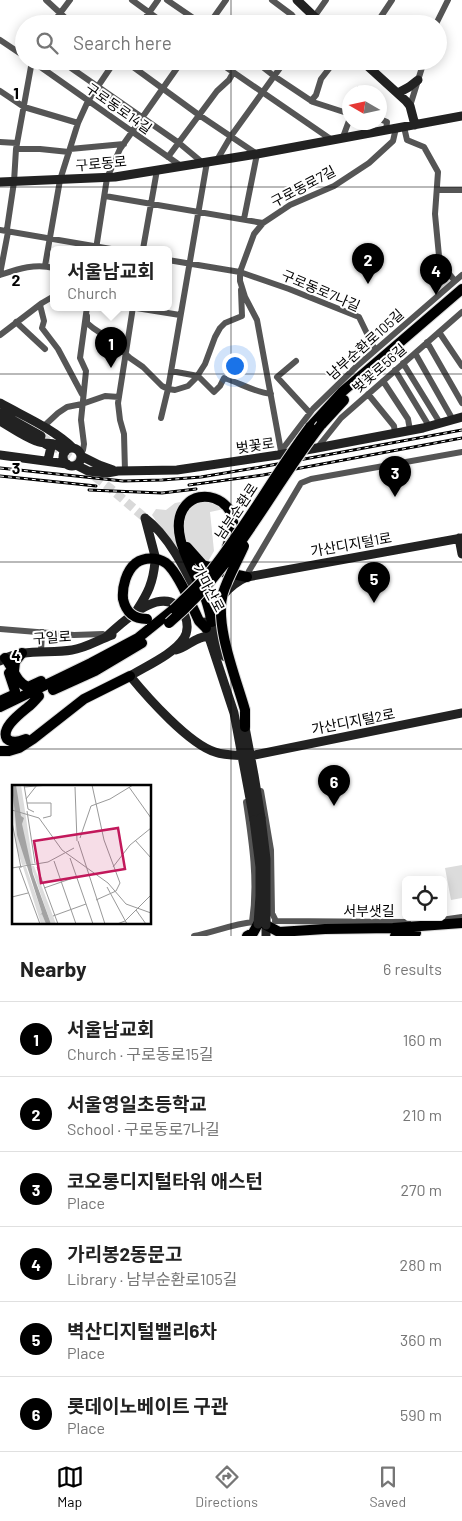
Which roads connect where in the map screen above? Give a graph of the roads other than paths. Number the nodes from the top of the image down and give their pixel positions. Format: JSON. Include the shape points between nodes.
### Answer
{"nodes":[{"id":1,"x":46,"y":0,"type":"edge"},
{"id":2,"x":70,"y":0,"type":"edge"},
{"id":3,"x":132,"y":0,"type":"edge"},
{"id":4,"x":158,"y":0,"type":"edge"},
{"id":5,"x":168,"y":0,"type":"edge"},
{"id":6,"x":226,"y":0,"type":"edge"},
{"id":7,"x":272,"y":0,"type":"edge"},
{"id":8,"x":297,"y":0,"type":"edge"},
{"id":9,"x":326,"y":0,"type":"edge"},
{"id":10,"x":392,"y":0,"type":"edge"},
{"id":11,"x":448,"y":0,"type":"edge"},
{"id":12,"x":149,"y":12,"type":"junction"},
{"id":13,"x":60,"y":14,"type":"joint"},
{"id":14,"x":147,"y":15,"type":"edge"},
{"id":15,"x":153,"y":15,"type":"edge"},
{"id":16,"x":189,"y":15,"type":"edge"},
{"id":17,"x":215,"y":15,"type":"edge"},
{"id":18,"x":292,"y":15,"type":"edge"},
{"id":19,"x":313,"y":15,"type":"edge"},
{"id":20,"x":315,"y":15,"type":"edge"},
{"id":21,"x":382,"y":15,"type":"edge"},
{"id":22,"x":440,"y":15,"type":"edge"},
{"id":23,"x":0,"y":40,"type":"edge"},
{"id":24,"x":15,"y":50,"type":"edge"},
{"id":25,"x":30,"y":70,"type":"edge"},
{"id":26,"x":45,"y":70,"type":"edge"},
{"id":27,"x":73,"y":70,"type":"edge"},
{"id":28,"x":109,"y":70,"type":"edge"},
{"id":29,"x":137,"y":70,"type":"edge"},
{"id":30,"x":176,"y":70,"type":"edge"},
{"id":31,"x":230,"y":70,"type":"edge"},
{"id":32,"x":266,"y":70,"type":"edge"},
{"id":33,"x":278,"y":70,"type":"edge"},
{"id":34,"x":328,"y":70,"type":"edge"},
{"id":35,"x":372,"y":70,"type":"edge"},
{"id":36,"x":421,"y":70,"type":"edge"},
{"id":37,"x":233,"y":72,"type":"junction"},
{"id":38,"x":274,"y":76,"type":"junction"},
{"id":39,"x":418,"y":80,"type":"junction"},
{"id":40,"x":97,"y":87,"type":"junction"},
{"id":41,"x":163,"y":89,"type":"junction"},
{"id":42,"x":0,"y":91,"type":"edge"},
{"id":43,"x":263,"y":92,"type":"junction"},
{"id":44,"x":398,"y":93,"type":"junction"},
{"id":45,"x":88,"y":101,"type":"junction"},
{"id":46,"x":311,"y":101,"type":"junction"},
{"id":47,"x":410,"y":106,"type":"junction"},
{"id":48,"x":24,"y":107,"type":"junction"},
{"id":49,"x":342,"y":113,"type":"edge"},
{"id":50,"x":199,"y":116,"type":"junction"},
{"id":51,"x":462,"y":116,"type":"edge"},
{"id":52,"x":142,"y":118,"type":"junction"},
{"id":53,"x":78,"y":123,"type":"junction"},
{"id":54,"x":415,"y":125,"type":"junction"},
{"id":55,"x":400,"y":127,"type":"junction"},
{"id":56,"x":345,"y":130,"type":"edge"},
{"id":57,"x":386,"y":130,"type":"edge"},
{"id":58,"x":387,"y":130,"type":"edge"},
{"id":59,"x":132,"y":133,"type":"junction"},
{"id":60,"x":231,"y":136,"type":"junction"},
{"id":61,"x":343,"y":137,"type":"junction"},
{"id":62,"x":332,"y":140,"type":"junction"},
{"id":63,"x":0,"y":142,"type":"edge"},
{"id":64,"x":179,"y":143,"type":"junction"},
{"id":65,"x":124,"y":144,"type":"junction"},
{"id":66,"x":17,"y":146,"type":"junction"},
{"id":67,"x":70,"y":151,"type":"junction"},
{"id":68,"x":256,"y":154,"type":"junction"},
{"id":69,"x":168,"y":157,"type":"junction"},
{"id":70,"x":217,"y":160,"type":"junction"},
{"id":71,"x":205,"y":162,"type":"junction"},
{"id":72,"x":181,"y":166,"type":"junction"},
{"id":73,"x":157,"y":170,"type":"junction"},
{"id":74,"x":107,"y":178,"type":"junction"},
{"id":75,"x":60,"y":180,"type":"junction"},
{"id":76,"x":0,"y":182,"type":"edge"},
{"id":77,"x":14,"y":182,"type":"junction"},
{"id":78,"x":437,"y":190,"type":"junction"},
{"id":79,"x":462,"y":190,"type":"edge"},
{"id":80,"x":104,"y":196,"type":"junction"},
{"id":81,"x":151,"y":203,"type":"junction"},
{"id":82,"x":200,"y":211,"type":"junction"},
{"id":83,"x":244,"y":219,"type":"junction"},
{"id":84,"x":263,"y":223,"type":"junction"},
{"id":85,"x":0,"y":230,"type":"edge"},
{"id":86,"x":8,"y":232,"type":"junction"},
{"id":87,"x":50,"y":239,"type":"junction"},
{"id":88,"x":86,"y":246,"type":"edge"},
{"id":89,"x":96,"y":246,"type":"edge"},
{"id":90,"x":144,"y":246,"type":"edge"},
{"id":91,"x":172,"y":261,"type":"edge"},
{"id":92,"x":190,"y":263,"type":"junction"},
{"id":93,"x":45,"y":266,"type":"junction"},
{"id":94,"x":50,"y":267,"type":"edge"},
{"id":95,"x":240,"y":272,"type":"junction"},
{"id":96,"x":0,"y":275,"type":"edge"},
{"id":97,"x":462,"y":275,"type":"edge"},
{"id":98,"x":240,"y":281,"type":"junction"},
{"id":99,"x":458,"y":285,"type":"edge"},
{"id":100,"x":462,"y":298,"type":"edge"},
{"id":101,"x":50,"y":299,"type":"edge"},
{"id":102,"x":40,"y":305,"type":"junction"},
{"id":103,"x":87,"y":311,"type":"edge"},
{"id":104,"x":131,"y":311,"type":"edge"},
{"id":105,"x":156,"y":311,"type":"edge"},
{"id":106,"x":462,"y":312,"type":"edge"},
{"id":107,"x":180,"y":315,"type":"junction"},
{"id":108,"x":87,"y":316,"type":"junction"},
{"id":109,"x":16,"y":322,"type":"junction"},
{"id":110,"x":439,"y":332,"type":"junction"},
{"id":111,"x":0,"y":335,"type":"edge"},
{"id":112,"x":427,"y":342,"type":"junction"},
{"id":113,"x":44,"y":349,"type":"dead end"},
{"id":114,"x":376,"y":350,"type":"junction"},
{"id":115,"x":126,"y":353,"type":"junction"},
{"id":116,"x":415,"y":353,"type":"junction"},
{"id":117,"x":296,"y":361,"type":"dead end"},
{"id":118,"x":403,"y":363,"type":"junction"},
{"id":119,"x":462,"y":366,"type":"edge"},
{"id":120,"x":395,"y":370,"type":"junction"},
{"id":121,"x":170,"y":371,"type":"junction"},
{"id":122,"x":198,"y":376,"type":"junction"},
{"id":123,"x":383,"y":381,"type":"junction"},
{"id":124,"x":168,"y":389,"type":"junction"},
{"id":125,"x":271,"y":394,"type":"junction"},
{"id":126,"x":368,"y":394,"type":"junction"},
{"id":127,"x":83,"y":395,"type":"junction"},
{"id":128,"x":119,"y":397,"type":"junction"},
{"id":129,"x":462,"y":402,"type":"edge"},
{"id":130,"x":0,"y":403,"type":"edge"},
{"id":131,"x":82,"y":404,"type":"junction"},
{"id":132,"x":0,"y":412,"type":"edge"},
{"id":133,"x":310,"y":413,"type":"junction"},
{"id":134,"x":161,"y":418,"type":"dead end"},
{"id":135,"x":458,"y":419,"type":"edge"},
{"id":136,"x":0,"y":421,"type":"edge"},
{"id":137,"x":440,"y":424,"type":"junction"},
{"id":138,"x":429,"y":426,"type":"junction"},
{"id":139,"x":410,"y":430,"type":"junction"},
{"id":140,"x":395,"y":433,"type":"junction"},
{"id":141,"x":42,"y":435,"type":"junction"},
{"id":142,"x":318,"y":448,"type":"junction"},
{"id":143,"x":462,"y":452,"type":"edge"},
{"id":144,"x":73,"y":453,"type":"junction"},
{"id":145,"x":280,"y":453,"type":"junction"},
{"id":146,"x":0,"y":455,"type":"edge"},
{"id":147,"x":45,"y":460,"type":"junction"},
{"id":148,"x":72,"y":465,"type":"junction"},
{"id":149,"x":121,"y":471,"type":"junction"},
{"id":150,"x":252,"y":527,"type":"junction"},
{"id":151,"x":179,"y":536,"type":"junction"},
{"id":152,"x":461,"y":538,"type":"edge"},
{"id":153,"x":226,"y":550,"type":"junction"},
{"id":154,"x":462,"y":554,"type":"edge"},
{"id":155,"x":247,"y":577,"type":"junction"},
{"id":156,"x":159,"y":602,"type":"junction"},
{"id":157,"x":135,"y":613,"type":"junction"},
{"id":158,"x":166,"y":618,"type":"junction"},
{"id":159,"x":210,"y":628,"type":"junction"},
{"id":160,"x":0,"y":629,"type":"edge"},
{"id":161,"x":42,"y":632,"type":"junction"},
{"id":162,"x":106,"y":637,"type":"junction"},
{"id":163,"x":41,"y":652,"type":"junction"},
{"id":164,"x":169,"y":652,"type":"junction"},
{"id":165,"x":22,"y":653,"type":"junction"},
{"id":166,"x":3,"y":659,"type":"edge"},
{"id":167,"x":91,"y":663,"type":"junction"},
{"id":168,"x":0,"y":674,"type":"edge"},
{"id":169,"x":13,"y":676,"type":"junction"},
{"id":170,"x":130,"y":676,"type":"junction"},
{"id":171,"x":39,"y":696,"type":"junction"},
{"id":172,"x":0,"y":701,"type":"edge"},
{"id":173,"x":0,"y":707,"type":"edge"},
{"id":174,"x":462,"y":713,"type":"edge"},
{"id":175,"x":0,"y":714,"type":"edge"},
{"id":176,"x":245,"y":727,"type":"junction"},
{"id":177,"x":36,"y":735,"type":"junction"},
{"id":178,"x":0,"y":750,"type":"edge"},
{"id":179,"x":247,"y":755,"type":"junction"},
{"id":180,"x":254,"y":775,"type":"junction"},
{"id":181,"x":249,"y":788,"type":"junction"},
{"id":182,"x":257,"y":819,"type":"junction"},
{"id":183,"x":462,"y":918,"type":"edge"},
{"id":184,"x":263,"y":922,"type":"junction"},
{"id":185,"x":462,"y":925,"type":"edge"},
{"id":186,"x":283,"y":934,"type":"edge"},
{"id":187,"x":194,"y":936,"type":"edge"},
{"id":188,"x":247,"y":936,"type":"edge"},
{"id":189,"x":258,"y":936,"type":"edge"},
{"id":190,"x":266,"y":936,"type":"edge"},
{"id":191,"x":395,"y":936,"type":"edge"}],
"edges":[{"from":1,"to":13,"type":"street"},
{"from":2,"to":13,"type":"street"},
{"from":3,"to":12,"type":"street"},
{"from":4,"to":12,"type":"street"},
{"from":5,"to":16,"type":"street"},
{"from":6,"to":17,"type":"street"},
{"from":7,"to":18,"type":"street"},
{"from":8,"to":19,"type":"main road"},
{"from":9,"to":20,"type":"street"},
{"from":10,"to":21,"type":"street"},
{"from":11,"to":22,"type":"street"},
{"from":12,"to":14,"type":"street"},
{"from":12,"to":15,"type":"street"},
{"from":23,"to":24,"type":"street"},
{"from":25,"to":48,"type":"street"},
{"from":26,"to":45,"type":"street","name":"구로동로14길"},
{"from":27,"to":40,"type":"street"},
{"from":28,"to":40,"type":"street"},
{"from":29,"to":41,"type":"street"},
{"from":30,"to":41,"type":"street"},
{"from":31,"to":37,"type":"street"},
{"from":32,"to":38,"type":"street"},
{"from":33,"to":38,"type":"street"},
{"from":34,"to":46,"type":"street"},
{"from":35,"to":44,"type":"main road"},
{"from":36,"to":39,"type":"street"},
{"from":37,"to":43,"type":"street"},
{"from":37,"to":50,"type":"street"},
{"from":38,"to":43,"type":"street"},
{"from":38,"to":46,"type":"street"},
{"from":39,"to":44,"type":"main road"},
{"from":39,"to":47,"type":"street"},
{"from":40,"to":45,"type":"street"},
{"from":40,"to":52,"type":"street"},
{"from":41,"to":50,"type":"street"},
{"from":41,"to":52,"type":"street"},
{"from":42,"to":48,"type":"street"},
{"from":43,"to":60,"type":"street"},
{"from":43,"to":62,"type":"street"},
{"from":44,"to":47,"type":"main road"},
{"from":45,"to":53,"type":"street"},
{"from":45,"to":59,"type":"street","name":"구로동로14길"},
{"from":46,"to":49,"type":"street"},
{"from":47,"to":54,"type":"main road"},
{"from":48,"to":53,"type":"street"},
{"from":48,"to":66,"type":"street"},
{"from":50,"to":60,"type":"street"},
{"from":50,"to":64,"type":"street"},
{"from":51,"to":54,"type":"main road","name":"구로동로"},
{"from":52,"to":59,"type":"street"},
{"from":52,"to":64,"type":"street"},
{"from":53,"to":67,"type":"street"},
{"from":54,"to":55,"type":"main road","name":"구로동로"},
{"from":55,"to":58,"type":"main road","name":"구로동로"},
{"from":55,"to":78,"type":"street","via":[[407,140],[424,147],[438,172]]},
{"from":55,"to":84,"type":"street","name":"구로동로7길","via":[[393,141],[369,163],[334,186],[290,205]]},
{"from":56,"to":61,"type":"street"},
{"from":57,"to":61,"type":"main road","name":"구로동로"},
{"from":59,"to":65,"type":"street"},
{"from":59,"to":69,"type":"street","name":"구로동로14길"},
{"from":60,"to":68,"type":"street"},
{"from":60,"to":70,"type":"street"},
{"from":61,"to":62,"type":"main road","name":"구로동로"},
{"from":62,"to":68,"type":"main road","name":"구로동로"},
{"from":63,"to":66,"type":"street"},
{"from":64,"to":69,"type":"street"},
{"from":64,"to":71,"type":"street"},
{"from":65,"to":67,"type":"street"},
{"from":65,"to":74,"type":"street"},
{"from":66,"to":67,"type":"street"},
{"from":66,"to":77,"type":"street"},
{"from":67,"to":75,"type":"street"},
{"from":68,"to":70,"type":"main road","name":"구로동로"},
{"from":68,"to":83,"type":"street"},
{"from":69,"to":72,"type":"street","name":"구로동로14길"},
{"from":70,"to":71,"type":"main road","name":"구로동로"},
{"from":71,"to":72,"type":"main road","name":"구로동로"},
{"from":71,"to":82,"type":"street"},
{"from":72,"to":73,"type":"main road","name":"구로동로"},
{"from":73,"to":74,"type":"main road","name":"구로동로"},
{"from":73,"to":81,"type":"street"},
{"from":74,"to":75,"type":"main road","name":"구로동로"},
{"from":74,"to":80,"type":"street"},
{"from":75,"to":77,"type":"main road","name":"구로동로"},
{"from":75,"to":87,"type":"street"},
{"from":76,"to":77,"type":"main road","name":"구로동로"},
{"from":77,"to":86,"type":"street"},
{"from":78,"to":79,"type":"street"},
{"from":78,"to":99,"type":"street","via":[[435,214],[439,256]]},
{"from":80,"to":81,"type":"street"},
{"from":80,"to":89,"type":"street"},
{"from":81,"to":82,"type":"street"},
{"from":81,"to":90,"type":"street"},
{"from":82,"to":83,"type":"street"},
{"from":82,"to":92,"type":"street"},
{"from":83,"to":84,"type":"street"},
{"from":84,"to":95,"type":"street","name":"구로동로7길","via":[[254,234]]},
{"from":85,"to":86,"type":"street"},
{"from":86,"to":87,"type":"street"},
{"from":86,"to":96,"type":"street"},
{"from":87,"to":88,"type":"street"},
{"from":87,"to":93,"type":"street"},
{"from":91,"to":92,"type":"street","name":"구로동로7나길"},
{"from":92,"to":95,"type":"street","name":"구로동로7나길"},
{"from":92,"to":107,"type":"street"},
{"from":93,"to":94,"type":"street"},
{"from":93,"to":96,"type":"street","via":[[21,268]]},
{"from":95,"to":98,"type":"street","name":"구로동로7길"},
{"from":95,"to":114,"type":"street","name":"구로동로7나길","via":[[359,317]]},
{"from":97,"to":99,"type":"street","name":"남부순환로105길"},
{"from":98,"to":122,"type":"street","via":[[242,316],[220,328]]},
{"from":98,"to":125,"type":"street","name":"구로동로7길","via":[[257,320]]},
{"from":99,"to":114,"type":"street","name":"남부순환로105길"},
{"from":99,"to":153,"type":"main road","name":"남부순환로","bridge":true,"via":[[342,392],[310,427]]},
{"from":100,"to":150,"type":"main road","name":"남부순환로","bridge":true,"via":[[338,406],[286,473]]},
{"from":101,"to":102,"type":"street"},
{"from":102,"to":109,"type":"street"},
{"from":102,"to":127,"type":"street","via":[[44,321],[42,328],[58,349]]},
{"from":103,"to":108,"type":"street"},
{"from":104,"to":115,"type":"street"},
{"from":105,"to":107,"type":"street"},
{"from":106,"to":110,"type":"street","name":"벚꽃로56길"},
{"from":107,"to":121,"type":"street"},
{"from":108,"to":115,"type":"street","via":[[87,323]]},
{"from":108,"to":127,"type":"street","via":[[80,358],[86,372]]},
{"from":109,"to":111,"type":"street"},
{"from":109,"to":113,"type":"street"},
{"from":110,"to":112,"type":"street","name":"벚꽃로56길"},
{"from":110,"to":119,"type":"street"},
{"from":112,"to":116,"type":"street","name":"벚꽃로56길"},
{"from":112,"to":129,"type":"street"},
{"from":114,"to":133,"type":"street","name":"남부순환로105길"},
{"from":115,"to":124,"type":"street"},
{"from":115,"to":128,"type":"street"},
{"from":116,"to":118,"type":"street","name":"벚꽃로56길"},
{"from":116,"to":135,"type":"street"},
{"from":117,"to":133,"type":"street","via":[[277,377]]},
{"from":118,"to":120,"type":"street","name":"벚꽃로56길"},
{"from":118,"to":137,"type":"street"},
{"from":120,"to":123,"type":"street","name":"벚꽃로56길"},
{"from":120,"to":138,"type":"street"},
{"from":121,"to":122,"type":"street"},
{"from":121,"to":124,"type":"street"},
{"from":122,"to":124,"type":"street","via":[[188,386]]},
{"from":122,"to":125,"type":"street","via":[[214,392],[224,378]]},
{"from":123,"to":126,"type":"street","name":"벚꽃로56길"},
{"from":123,"to":139,"type":"street","via":[[408,419]]},
{"from":124,"to":134,"type":"street"},
{"from":125,"to":145,"type":"street","name":"구로동로7길"},
{"from":126,"to":140,"type":"street","via":[[394,426]]},
{"from":126,"to":142,"type":"street","name":"벚꽃로56길","via":[[340,418]]},
{"from":127,"to":131,"type":"street"},
{"from":128,"to":131,"type":"street","via":[[105,396]]},
{"from":128,"to":149,"type":"street","via":[[125,451]]},
{"from":130,"to":141,"type":"main road"},
{"from":131,"to":141,"type":"street","via":[[58,412]]},
{"from":131,"to":144,"type":"street","via":[[83,450]]},
{"from":132,"to":141,"type":"main road"},
{"from":133,"to":145,"type":"street","name":"남부순환로105길"},
{"from":135,"to":137,"type":"main road","name":"벚꽃로"},
{"from":136,"to":141,"type":"main road"},
{"from":137,"to":138,"type":"main road","name":"벚꽃로"},
{"from":138,"to":139,"type":"main road","name":"벚꽃로"},
{"from":139,"to":140,"type":"main road","name":"벚꽃로"},
{"from":140,"to":142,"type":"main road","name":"벚꽃로"},
{"from":141,"to":144,"type":"main road"},
{"from":141,"to":144,"type":"main road","via":[[67,442]]},
{"from":141,"to":147,"type":"main road","via":[[51,448]]},
{"from":142,"to":145,"type":"main road","name":"벚꽃로"},
{"from":143,"to":155,"type":"street","via":[[301,483]]},
{"from":144,"to":147,"type":"main road"},
{"from":144,"to":148,"type":"main road","via":[[80,461]]},
{"from":144,"to":148,"type":"main road","via":[[63,459]]},
{"from":144,"to":149,"type":"main road","name":"벚꽃로"},
{"from":145,"to":149,"type":"main road","name":"벚꽃로","via":[[178,470]]},
{"from":146,"to":147,"type":"main road","name":"벚꽃로"},
{"from":147,"to":148,"type":"main road","name":"벚꽃로"},
{"from":148,"to":149,"type":"main road","name":"벚꽃로","via":[[107,473]]},
{"from":150,"to":158,"type":"main road","name":"남부순환로","bridge":true,"via":[[206,588],[184,610]]},
{"from":150,"to":176,"type":"main road","bridge":true,"via":[[223,592],[220,618],[245,710]]},
{"from":151,"to":153,"type":"main road","via":[[178,522],[187,504],[201,497],[215,498],[226,505],[233,521]]},
{"from":151,"to":155,"type":"main road","via":[[203,565]]},
{"from":151,"to":159,"type":"main road","via":[[205,598]]},
{"from":152,"to":154,"type":"main road","name":"가산디지털1로"},
{"from":152,"to":155,"type":"main road","name":"가산디지털1로"},
{"from":153,"to":158,"type":"main road","name":"남부순환로","bridge":true},
{"from":155,"to":159,"type":"main road","via":[[218,602]]},
{"from":156,"to":157,"type":"main road","via":[[155,601]]},
{"from":156,"to":162,"type":"main road"},
{"from":156,"to":164,"type":"main road","via":[[177,606],[186,620],[185,637]]},
{"from":157,"to":159,"type":"main road","name":"가마산로","via":[[152,584],[155,559],[145,518],[155,525],[190,578]]},
{"from":157,"to":162,"type":"main road"},
{"from":158,"to":159,"type":"main road","bridge":true,"via":[[137,618],[130,614],[123,599],[128,574],[143,560],[152,558],[170,567],[199,621]]},
{"from":158,"to":167,"type":"main road","name":"남부순환로","via":[[138,638]]},
{"from":158,"to":171,"type":"main road","name":"남부순환로","via":[[142,643],[95,671]]},
{"from":159,"to":164,"type":"main road","via":[[182,648]]},
{"from":159,"to":176,"type":"main road","name":"가마산로","via":[[236,687]]},
{"from":159,"to":179,"type":"main road","name":"가마산로"},
{"from":160,"to":161,"type":"street"},
{"from":161,"to":162,"type":"street","via":[[103,634]]},
{"from":161,"to":163,"type":"street"},
{"from":162,"to":163,"type":"main road","name":"구일로","via":[[74,650]]},
{"from":163,"to":165,"type":"main road","name":"구일로"},
{"from":164,"to":170,"type":"main road"},
{"from":165,"to":166,"type":"main road","name":"구일로"},
{"from":165,"to":169,"type":"main road","via":[[15,662]]},
{"from":166,"to":169,"type":"main road"},
{"from":167,"to":169,"type":"main road","via":[[28,686]]},
{"from":167,"to":173,"type":"main road","name":"남부순환로"},
{"from":168,"to":169,"type":"main road"},
{"from":169,"to":172,"type":"main road","via":[[14,693]]},
{"from":170,"to":177,"type":"main road","via":[[84,699]]},
{"from":170,"to":179,"type":"main road","via":[[191,739],[216,752]]},
{"from":171,"to":175,"type":"main road","name":"남부순환로"},
{"from":171,"to":177,"type":"main road","via":[[8,722],[4,733],[6,739],[16,742]]},
{"from":174,"to":179,"type":"main road","name":"가산디지털2로"},
{"from":176,"to":179,"type":"main road","name":"가마산로"},
{"from":177,"to":178,"type":"main road","via":[[19,748]]},
{"from":179,"to":180,"type":"main road","name":"가마산로"},
{"from":179,"to":181,"type":"main road","name":"가마산로"},
{"from":180,"to":182,"type":"main road","name":"가마산로"},
{"from":180,"to":184,"type":"street","via":[[264,806],[271,850],[272,913]]},
{"from":181,"to":182,"type":"main road","name":"가마산로"},
{"from":181,"to":184,"type":"street","via":[[246,796],[255,896]]},
{"from":182,"to":184,"type":"main road","name":"가마산로","bridge":true},
{"from":183,"to":184,"type":"street","name":"서부샛길","via":[[393,923]]},
{"from":184,"to":186,"type":"main road"},
{"from":184,"to":187,"type":"street","name":"서부샛길","via":[[238,924]]},
{"from":184,"to":188,"type":"main road"},
{"from":184,"to":189,"type":"main road","name":"가마산로"},
{"from":184,"to":190,"type":"main road","name":"가마산로"},
{"from":185,"to":186,"type":"main road","via":[[325,929]]},
{"from":185,"to":191,"type":"main road"}]}
